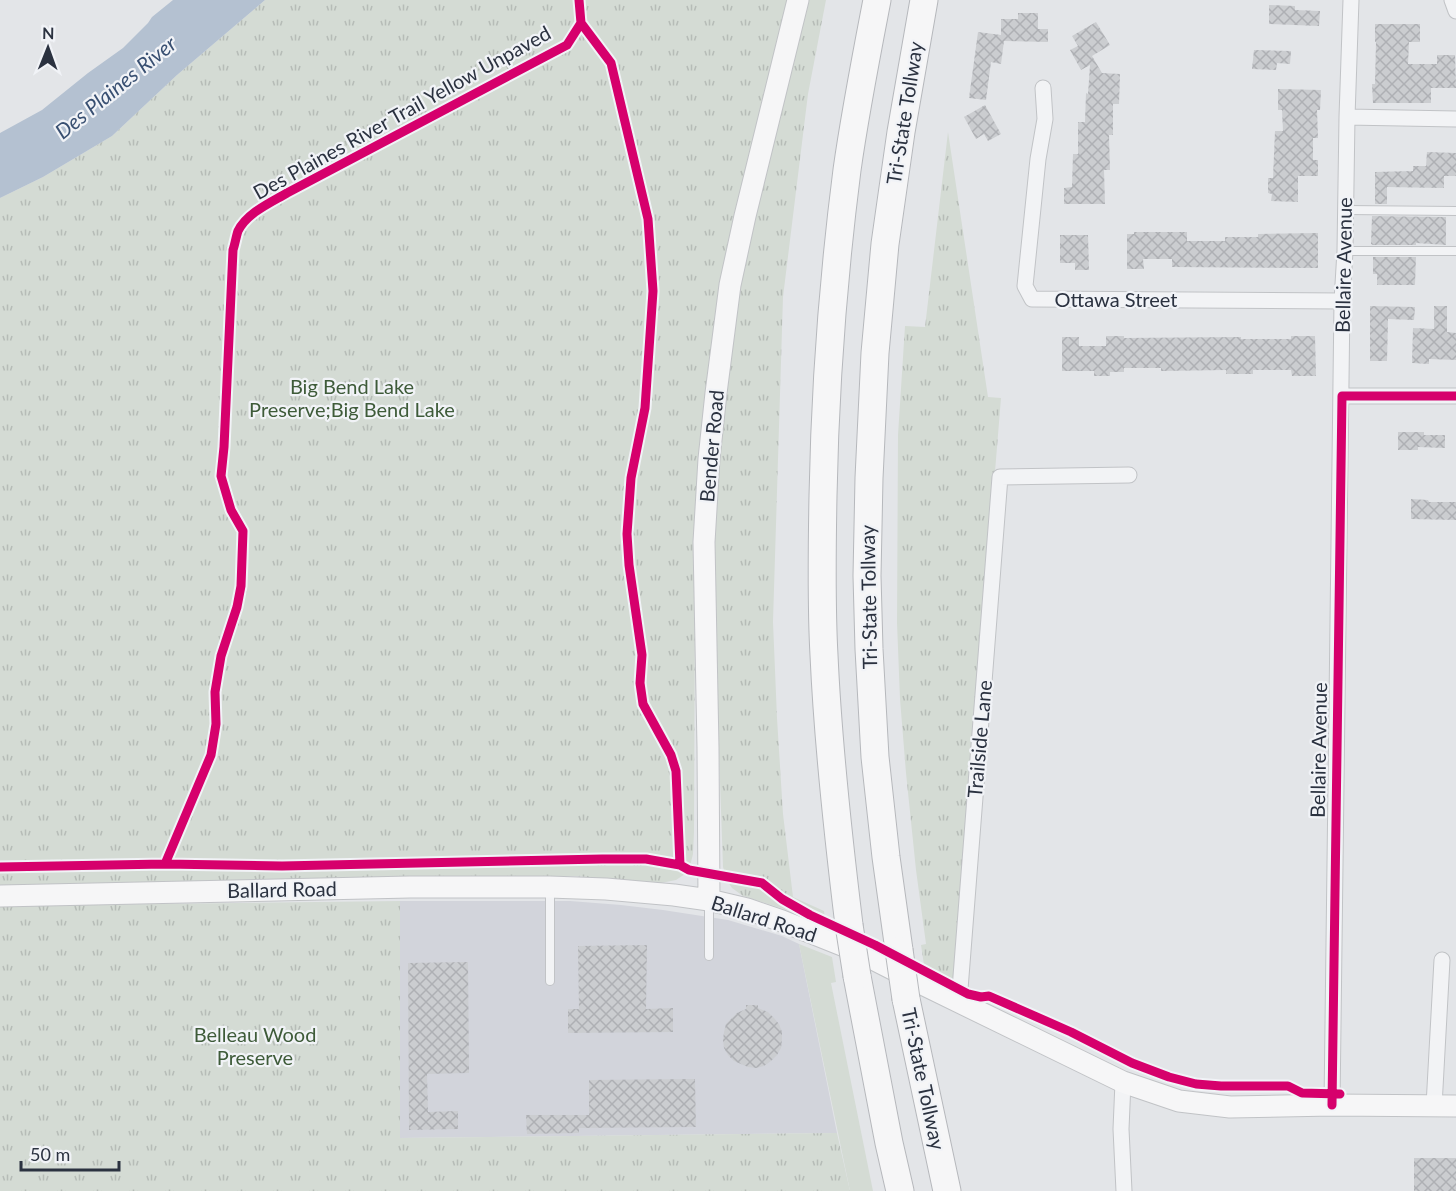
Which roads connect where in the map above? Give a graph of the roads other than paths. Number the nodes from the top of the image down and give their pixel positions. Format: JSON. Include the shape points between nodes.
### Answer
{"nodes":[{"id":1,"x":798,"y":0,"type":"edge"},
{"id":2,"x":877,"y":0,"type":"edge"},
{"id":3,"x":924,"y":0,"type":"edge"},
{"id":4,"x":1351,"y":0,"type":"edge"},
{"id":5,"x":1452,"y":0,"type":"edge"},
{"id":6,"x":1456,"y":11,"type":"edge"},
{"id":7,"x":1043,"y":88,"type":"dead end"},
{"id":8,"x":1347,"y":117,"type":"junction"},
{"id":9,"x":1456,"y":119,"type":"edge"},
{"id":10,"x":1345,"y":210,"type":"junction"},
{"id":11,"x":1456,"y":212,"type":"edge"},
{"id":12,"x":1345,"y":251,"type":"junction"},
{"id":13,"x":1456,"y":251,"type":"edge"},
{"id":14,"x":1342,"y":301,"type":"junction"},
{"id":15,"x":1342,"y":396,"type":"junction"},
{"id":16,"x":1456,"y":396,"type":"edge"},
{"id":17,"x":1129,"y":475,"type":"dead end"},
{"id":18,"x":549,"y":887,"type":"junction"},
{"id":19,"x":0,"y":896,"type":"edge"},
{"id":20,"x":709,"y":900,"type":"junction"},
{"id":21,"x":709,"y":956,"type":"dead end"},
{"id":22,"x":1442,"y":960,"type":"dead end"},
{"id":23,"x":550,"y":981,"type":"dead end"},
{"id":24,"x":959,"y":1002,"type":"junction"},
{"id":25,"x":1123,"y":1082,"type":"junction"},
{"id":26,"x":1332,"y":1105,"type":"junction"},
{"id":27,"x":1434,"y":1106,"type":"junction"},
{"id":28,"x":1456,"y":1106,"type":"edge"},
{"id":29,"x":900,"y":1191,"type":"edge"},
{"id":30,"x":947,"y":1191,"type":"edge"},
{"id":31,"x":1124,"y":1191,"type":"edge"}],
"edges":[{"from":1,"to":20,"type":"street","name":"Bender Road","via":[[730,285],[709,459],[704,542]]},
{"from":2,"to":29,"type":"highway","bridge":true,"via":[[847,169],[837,254],[825,405],[824,654],[830,764],[849,925]]},
{"from":3,"to":30,"type":"highway","name":"Tri-State Tollway","bridge":true,"via":[[885,244],[875,353],[867,576],[875,757],[886,857],[906,999]]},
{"from":4,"to":8,"type":"street","name":"Bellaire Avenue"},
{"from":5,"to":6,"type":"street"},
{"from":7,"to":14,"type":"street","name":"Ottawa Street","via":[[1045,119],[1025,286],[1032,299]]},
{"from":8,"to":9,"type":"street"},
{"from":8,"to":10,"type":"street","name":"Bellaire Avenue"},
{"from":10,"to":11,"type":"lane"},
{"from":10,"to":12,"type":"street","name":"Bellaire Avenue"},
{"from":12,"to":13,"type":"lane"},
{"from":12,"to":14,"type":"street","name":"Bellaire Avenue"},
{"from":14,"to":15,"type":"street","name":"Bellaire Avenue"},
{"from":15,"to":16,"type":"street"},
{"from":15,"to":26,"type":"street","name":"Bellaire Avenue"},
{"from":17,"to":24,"type":"street","name":"Trailside Lane","via":[[1000,477]]},
{"from":18,"to":19,"type":"street","name":"Ballard Road"},
{"from":18,"to":20,"type":"street","name":"Ballard Road"},
{"from":18,"to":23,"type":"lane"},
{"from":20,"to":21,"type":"lane"},
{"from":20,"to":24,"type":"street","name":"Ballard Road","via":[[782,921],[857,951]]},
{"from":22,"to":27,"type":"street"},
{"from":24,"to":25,"type":"street","name":"Ballard Road"},
{"from":25,"to":26,"type":"street","name":"Ballard Road","via":[[1179,1101],[1230,1107]]},
{"from":25,"to":31,"type":"street"},
{"from":26,"to":27,"type":"street","name":"Ballard Road"},
{"from":27,"to":28,"type":"street","name":"Ballard Road"}]}
